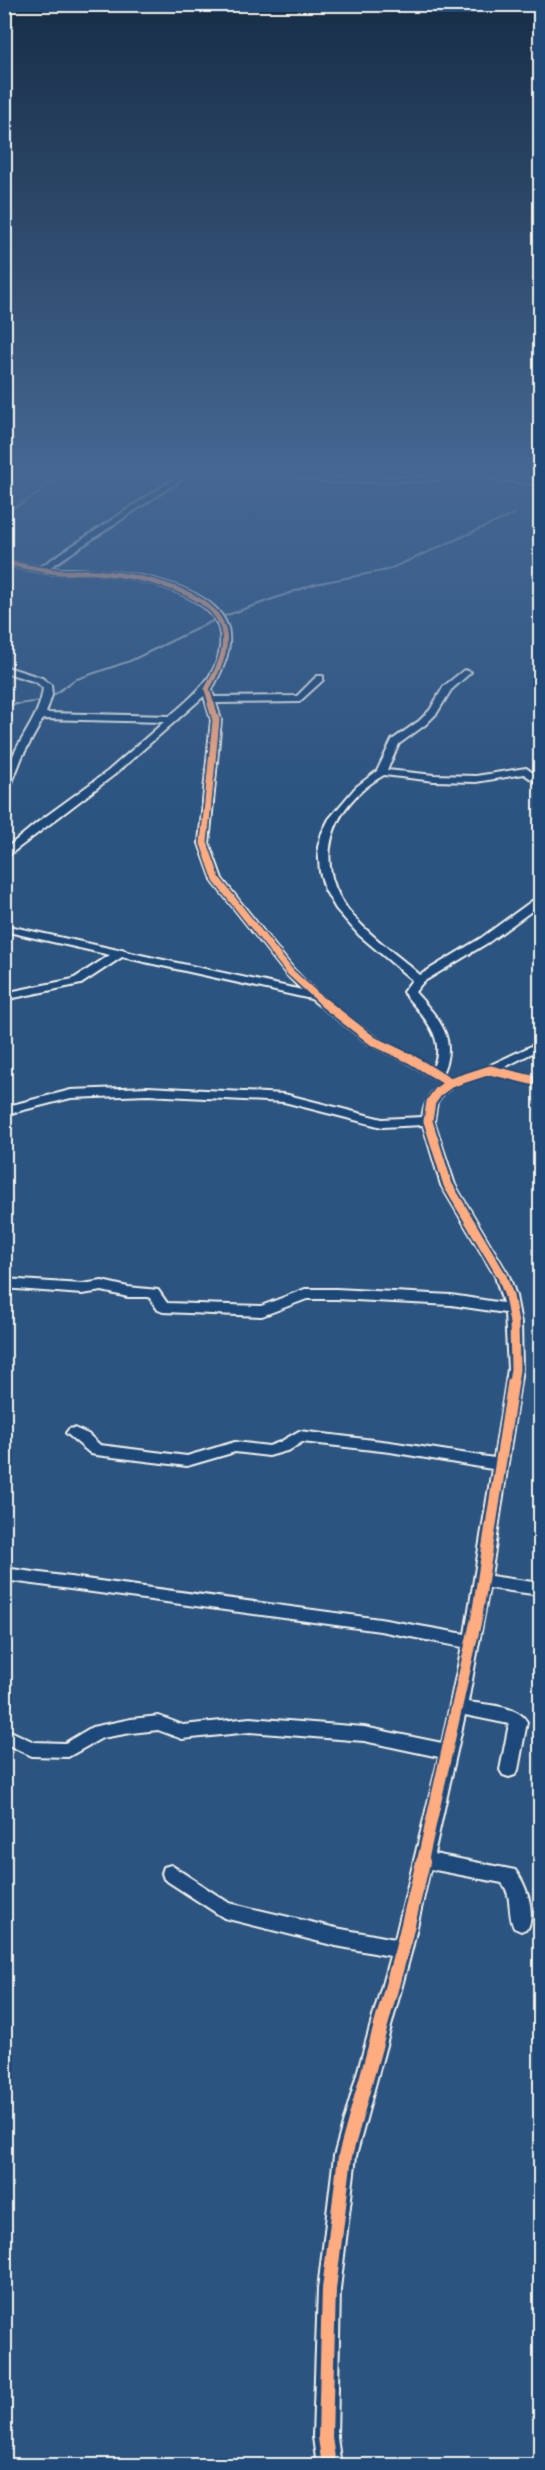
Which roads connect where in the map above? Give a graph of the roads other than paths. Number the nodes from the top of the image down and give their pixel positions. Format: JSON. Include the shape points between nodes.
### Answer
{"nodes":[{"id":1,"x":162,"y":584,"type":"edge"},
{"id":2,"x":4,"y":669,"type":"edge"},
{"id":3,"x":467,"y":672,"type":"dead end"},
{"id":4,"x":320,"y":678,"type":"dead end"},
{"id":5,"x":209,"y":694,"type":"junction"},
{"id":6,"x":42,"y":716,"type":"junction"},
{"id":7,"x":173,"y":719,"type":"junction"},
{"id":8,"x":382,"y":772,"type":"junction"},
{"id":9,"x":540,"y":782,"type":"edge"},
{"id":10,"x":4,"y":790,"type":"edge"},
{"id":11,"x":4,"y":856,"type":"edge"},
{"id":12,"x":540,"y":900,"type":"edge"},
{"id":13,"x":4,"y":928,"type":"edge"},
{"id":14,"x":122,"y":952,"type":"junction"},
{"id":15,"x":419,"y":980,"type":"junction"},
{"id":16,"x":314,"y":996,"type":"junction"},
{"id":17,"x":4,"y":997,"type":"edge"},
{"id":18,"x":540,"y":1045,"type":"edge"},
{"id":19,"x":490,"y":1070,"type":"junction"},
{"id":20,"x":443,"y":1078,"type":"junction"},
{"id":21,"x":540,"y":1082,"type":"edge"},
{"id":22,"x":4,"y":1111,"type":"edge"},
{"id":23,"x":428,"y":1121,"type":"junction"},
{"id":24,"x":4,"y":1283,"type":"edge"},
{"id":25,"x":511,"y":1309,"type":"junction"},
{"id":26,"x":74,"y":1433,"type":"dead end"},
{"id":27,"x":500,"y":1465,"type":"junction"},
{"id":28,"x":4,"y":1575,"type":"edge"},
{"id":29,"x":482,"y":1581,"type":"junction"},
{"id":30,"x":540,"y":1589,"type":"edge"},
{"id":31,"x":472,"y":1642,"type":"junction"},
{"id":32,"x":458,"y":1707,"type":"junction"},
{"id":33,"x":4,"y":1735,"type":"edge"},
{"id":34,"x":449,"y":1752,"type":"junction"},
{"id":35,"x":509,"y":1770,"type":"dead end"},
{"id":36,"x":425,"y":1860,"type":"junction"},
{"id":37,"x":171,"y":1873,"type":"dead end"},
{"id":38,"x":521,"y":1922,"type":"dead end"},
{"id":39,"x":402,"y":1948,"type":"junction"},
{"id":40,"x":329,"y":2466,"type":"edge"}],
"edges":[{"from":1,"to":5,"type":"street","via":[[201,602],[219,618],[223,629],[219,669]]},
{"from":2,"to":6,"type":"street","via":[[39,680],[48,687]]},
{"from":3,"to":8,"type":"street","via":[[447,688],[428,717],[395,742]]},
{"from":4,"to":5,"type":"street","via":[[299,699]]},
{"from":5,"to":7,"type":"street"},
{"from":5,"to":16,"type":"street","via":[[216,720],[204,843],[210,864],[217,880],[260,936]]},
{"from":6,"to":7,"type":"street"},
{"from":6,"to":10,"type":"street"},
{"from":7,"to":11,"type":"street"},
{"from":8,"to":9,"type":"street","via":[[476,779],[526,771]]},
{"from":8,"to":15,"type":"street","via":[[350,798],[330,824],[322,856],[329,889],[341,911]]},
{"from":12,"to":15,"type":"street","via":[[485,940]]},
{"from":13,"to":14,"type":"street"},
{"from":14,"to":16,"type":"street"},
{"from":14,"to":17,"type":"street","via":[[77,982]]},
{"from":15,"to":20,"type":"street","via":[[410,992],[438,1026]]},
{"from":16,"to":20,"type":"street","via":[[373,1041]]},
{"from":18,"to":19,"type":"street"},
{"from":19,"to":20,"type":"street"},
{"from":19,"to":21,"type":"street"},
{"from":20,"to":23,"type":"street","via":[[431,1102]]},
{"from":22,"to":23,"type":"street","via":[[70,1094],[148,1091],[284,1098],[382,1123]]},
{"from":23,"to":25,"type":"street","via":[[448,1185],[502,1276]]},
{"from":24,"to":25,"type":"street","via":[[82,1289],[102,1286],[153,1293],[163,1307],[219,1310],[262,1311],[304,1294],[451,1300]]},
{"from":25,"to":27,"type":"street","via":[[515,1369]]},
{"from":26,"to":27,"type":"street","via":[[96,1450],[187,1461],[235,1447],[268,1451],[299,1436]]},
{"from":27,"to":29,"type":"street"},
{"from":28,"to":31,"type":"street","via":[[380,1625]]},
{"from":29,"to":30,"type":"street"},
{"from":29,"to":31,"type":"street"},
{"from":31,"to":32,"type":"street"},
{"from":32,"to":34,"type":"street"},
{"from":32,"to":35,"type":"street","via":[[518,1722]]},
{"from":33,"to":34,"type":"street","via":[[32,1749],[68,1750],[98,1732],[131,1726],[159,1723],[182,1732],[250,1725],[364,1734]]},
{"from":34,"to":36,"type":"street"},
{"from":36,"to":38,"type":"street","via":[[508,1876],[517,1887]]},
{"from":36,"to":39,"type":"street"},
{"from":37,"to":39,"type":"street","via":[[224,1910],[336,1937]]},
{"from":39,"to":40,"type":"street","via":[[345,2156],[328,2289],[325,2437]]}]}
